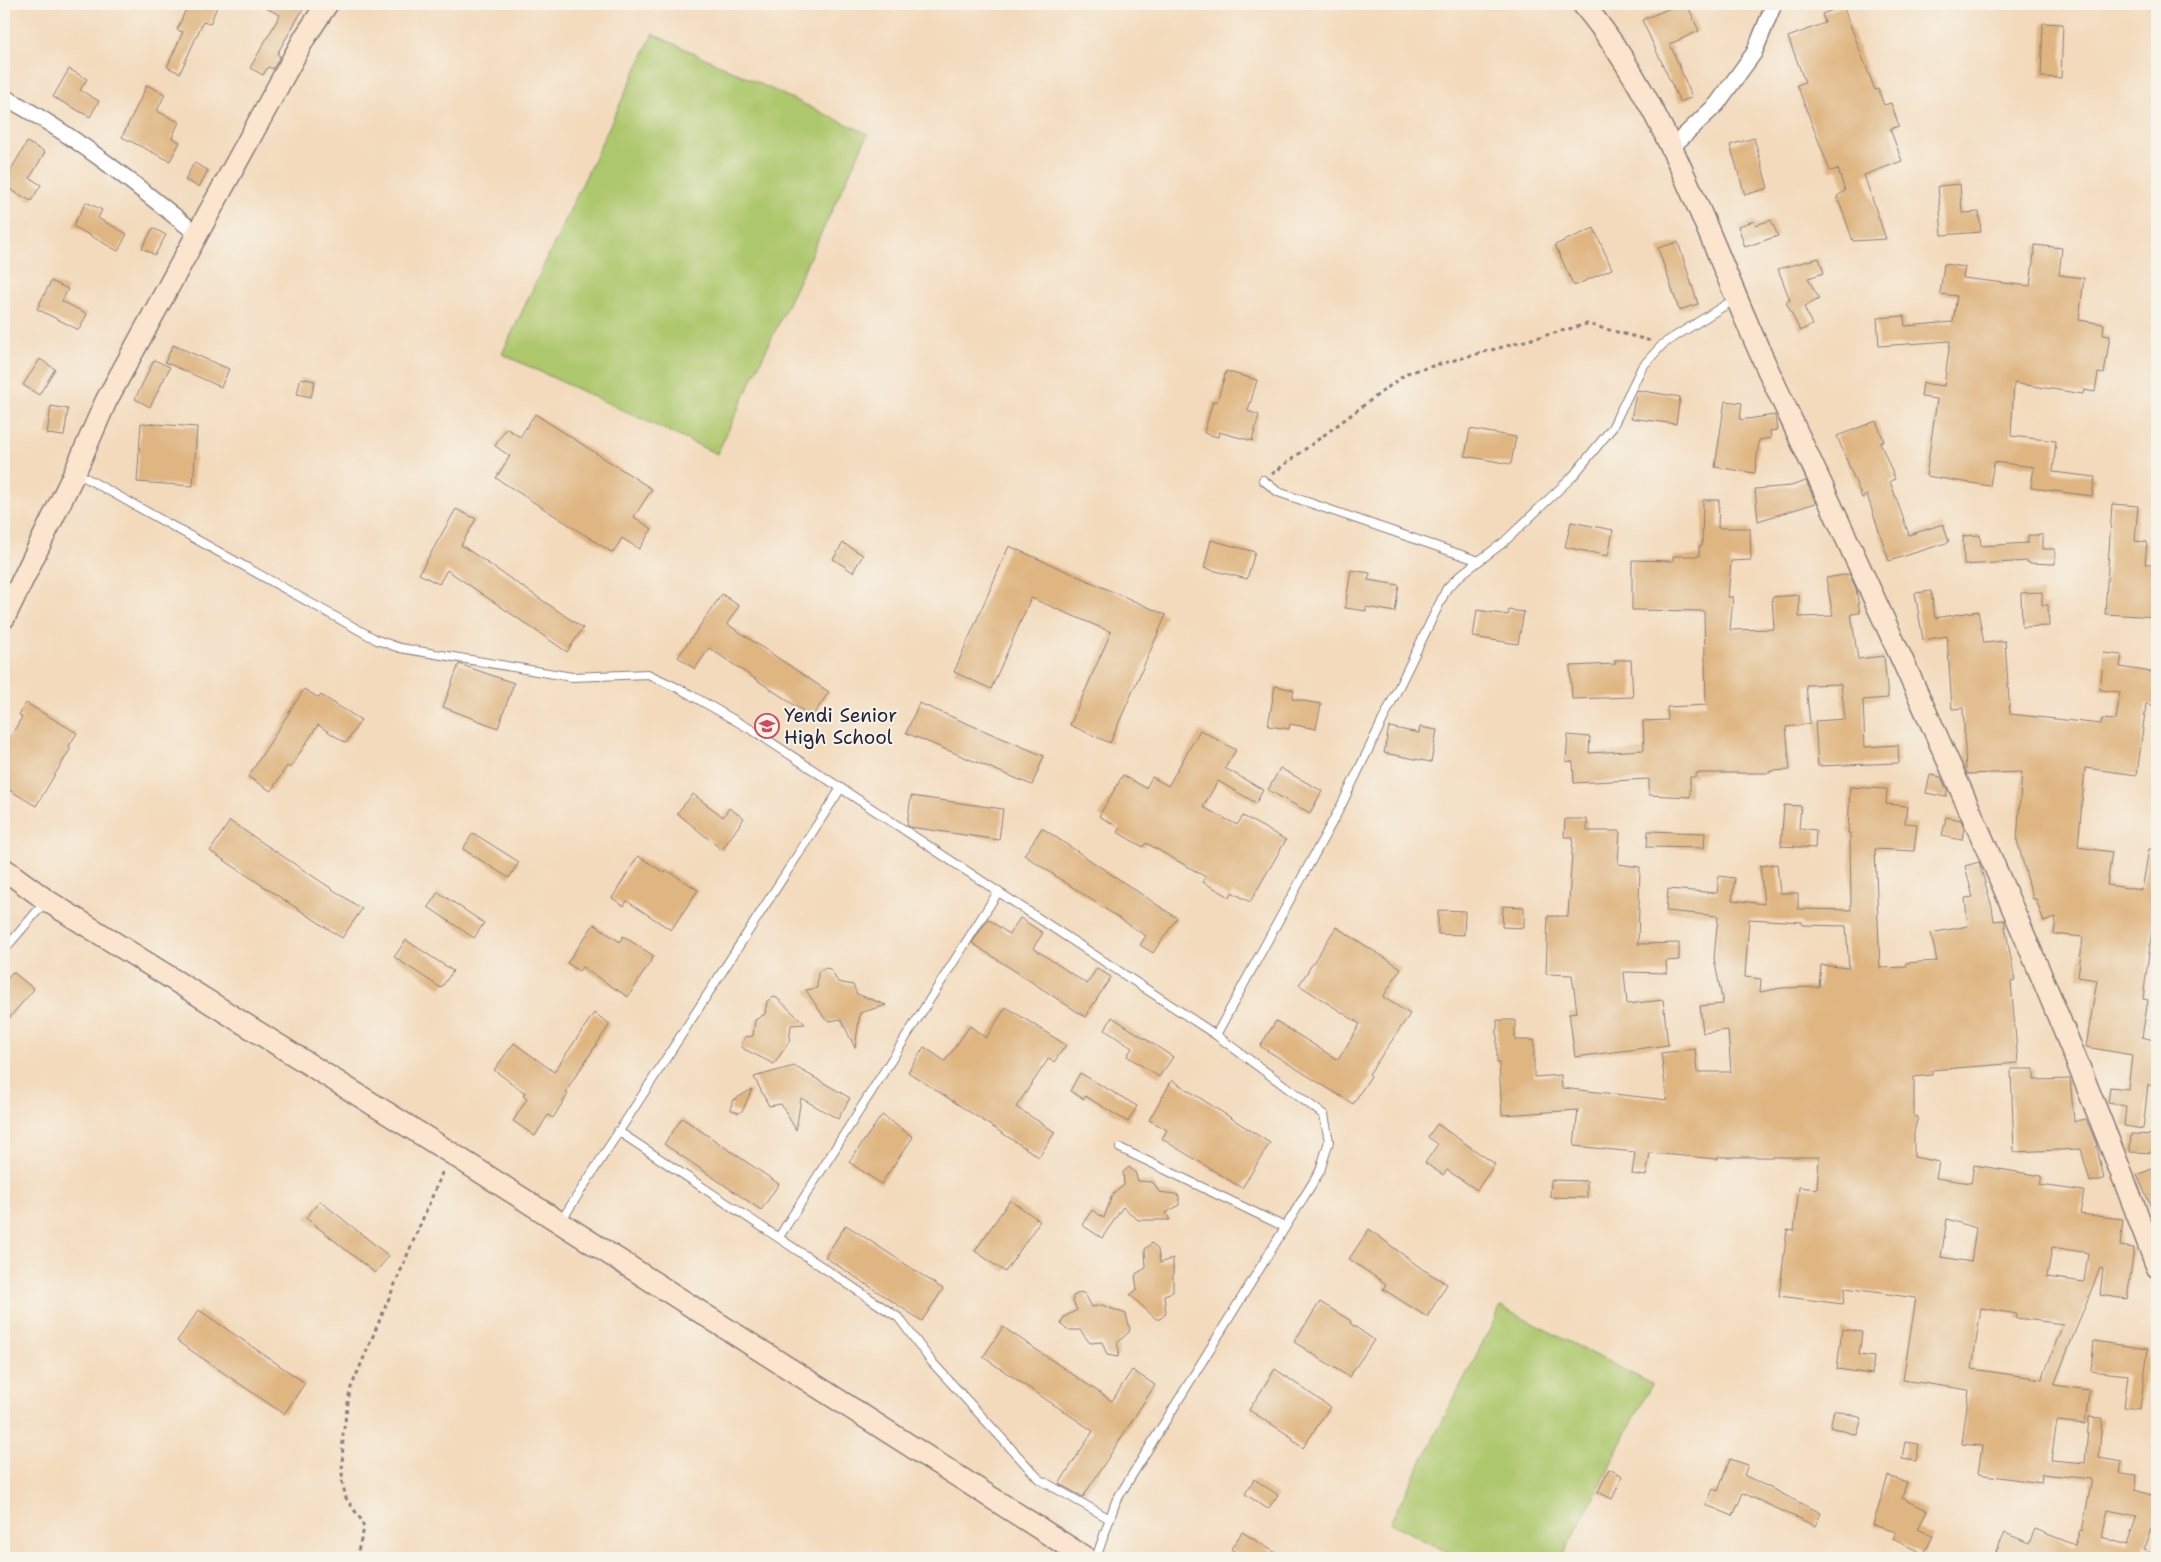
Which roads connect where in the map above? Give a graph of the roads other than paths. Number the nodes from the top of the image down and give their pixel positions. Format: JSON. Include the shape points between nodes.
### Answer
{"nodes":[{"id":1,"x":327,"y":4,"type":"edge"},
{"id":2,"x":1583,"y":4,"type":"edge"},
{"id":3,"x":1774,"y":4,"type":"edge"},
{"id":4,"x":4,"y":98,"type":"edge"},
{"id":5,"x":1672,"y":148,"type":"junction"},
{"id":6,"x":197,"y":234,"type":"junction"},
{"id":7,"x":1736,"y":298,"type":"junction"},
{"id":8,"x":75,"y":472,"type":"junction"},
{"id":9,"x":1263,"y":480,"type":"road end"},
{"id":10,"x":1479,"y":561,"type":"junction"},
{"id":11,"x":4,"y":618,"type":"edge"},
{"id":12,"x":841,"y":788,"type":"junction"},
{"id":13,"x":4,"y":869,"type":"edge"},
{"id":14,"x":998,"y":892,"type":"junction"},
{"id":15,"x":46,"y":900,"type":"junction"},
{"id":16,"x":4,"y":950,"type":"edge"},
{"id":17,"x":1216,"y":1035,"type":"junction"},
{"id":18,"x":618,"y":1131,"type":"junction"},
{"id":19,"x":1120,"y":1148,"type":"dead end"},
{"id":20,"x":560,"y":1223,"type":"junction"},
{"id":21,"x":1285,"y":1227,"type":"junction"},
{"id":22,"x":779,"y":1237,"type":"junction"},
{"id":23,"x":2157,"y":1267,"type":"edge"},
{"id":24,"x":1110,"y":1519,"type":"junction"},
{"id":25,"x":1086,"y":1558,"type":"edge"},
{"id":26,"x":1096,"y":1558,"type":"edge"}],
"edges":[{"from":1,"to":6,"type":"street","via":[[305,37]]},
{"from":2,"to":5,"type":"street","via":[[1600,24]]},
{"from":3,"to":5,"type":"street","via":[[1754,53],[1728,90]]},
{"from":4,"to":6,"type":"street","via":[[41,117]]},
{"from":5,"to":7,"type":"street"},
{"from":6,"to":8,"type":"street","via":[[106,401]]},
{"from":7,"to":10,"type":"lane","via":[[1663,344],[1642,367],[1612,428],[1573,476],[1504,542]]},
{"from":7,"to":23,"type":"street","via":[[1906,666],[2012,909],[2128,1188]]},
{"from":8,"to":11,"type":"street"},
{"from":8,"to":12,"type":"lane","via":[[376,640],[400,648],[572,677],[648,674],[749,728]]},
{"from":9,"to":10,"type":"lane","via":[[1278,492]]},
{"from":10,"to":17,"type":"lane","via":[[1447,588],[1342,806]]},
{"from":12,"to":14,"type":"lane"},
{"from":12,"to":18,"type":"lane"},
{"from":13,"to":15,"type":"street"},
{"from":14,"to":17,"type":"lane"},
{"from":14,"to":22,"type":"lane"},
{"from":15,"to":16,"type":"lane"},
{"from":15,"to":20,"type":"street"},
{"from":17,"to":21,"type":"lane","via":[[1324,1115],[1329,1141],[1320,1172]]},
{"from":18,"to":20,"type":"lane"},
{"from":18,"to":22,"type":"lane"},
{"from":19,"to":21,"type":"lane"},
{"from":20,"to":25,"type":"street"},
{"from":21,"to":24,"type":"lane","via":[[1116,1501]]},
{"from":22,"to":24,"type":"lane","via":[[899,1318],[931,1362],[1039,1479]]},
{"from":24,"to":26,"type":"lane"}]}
